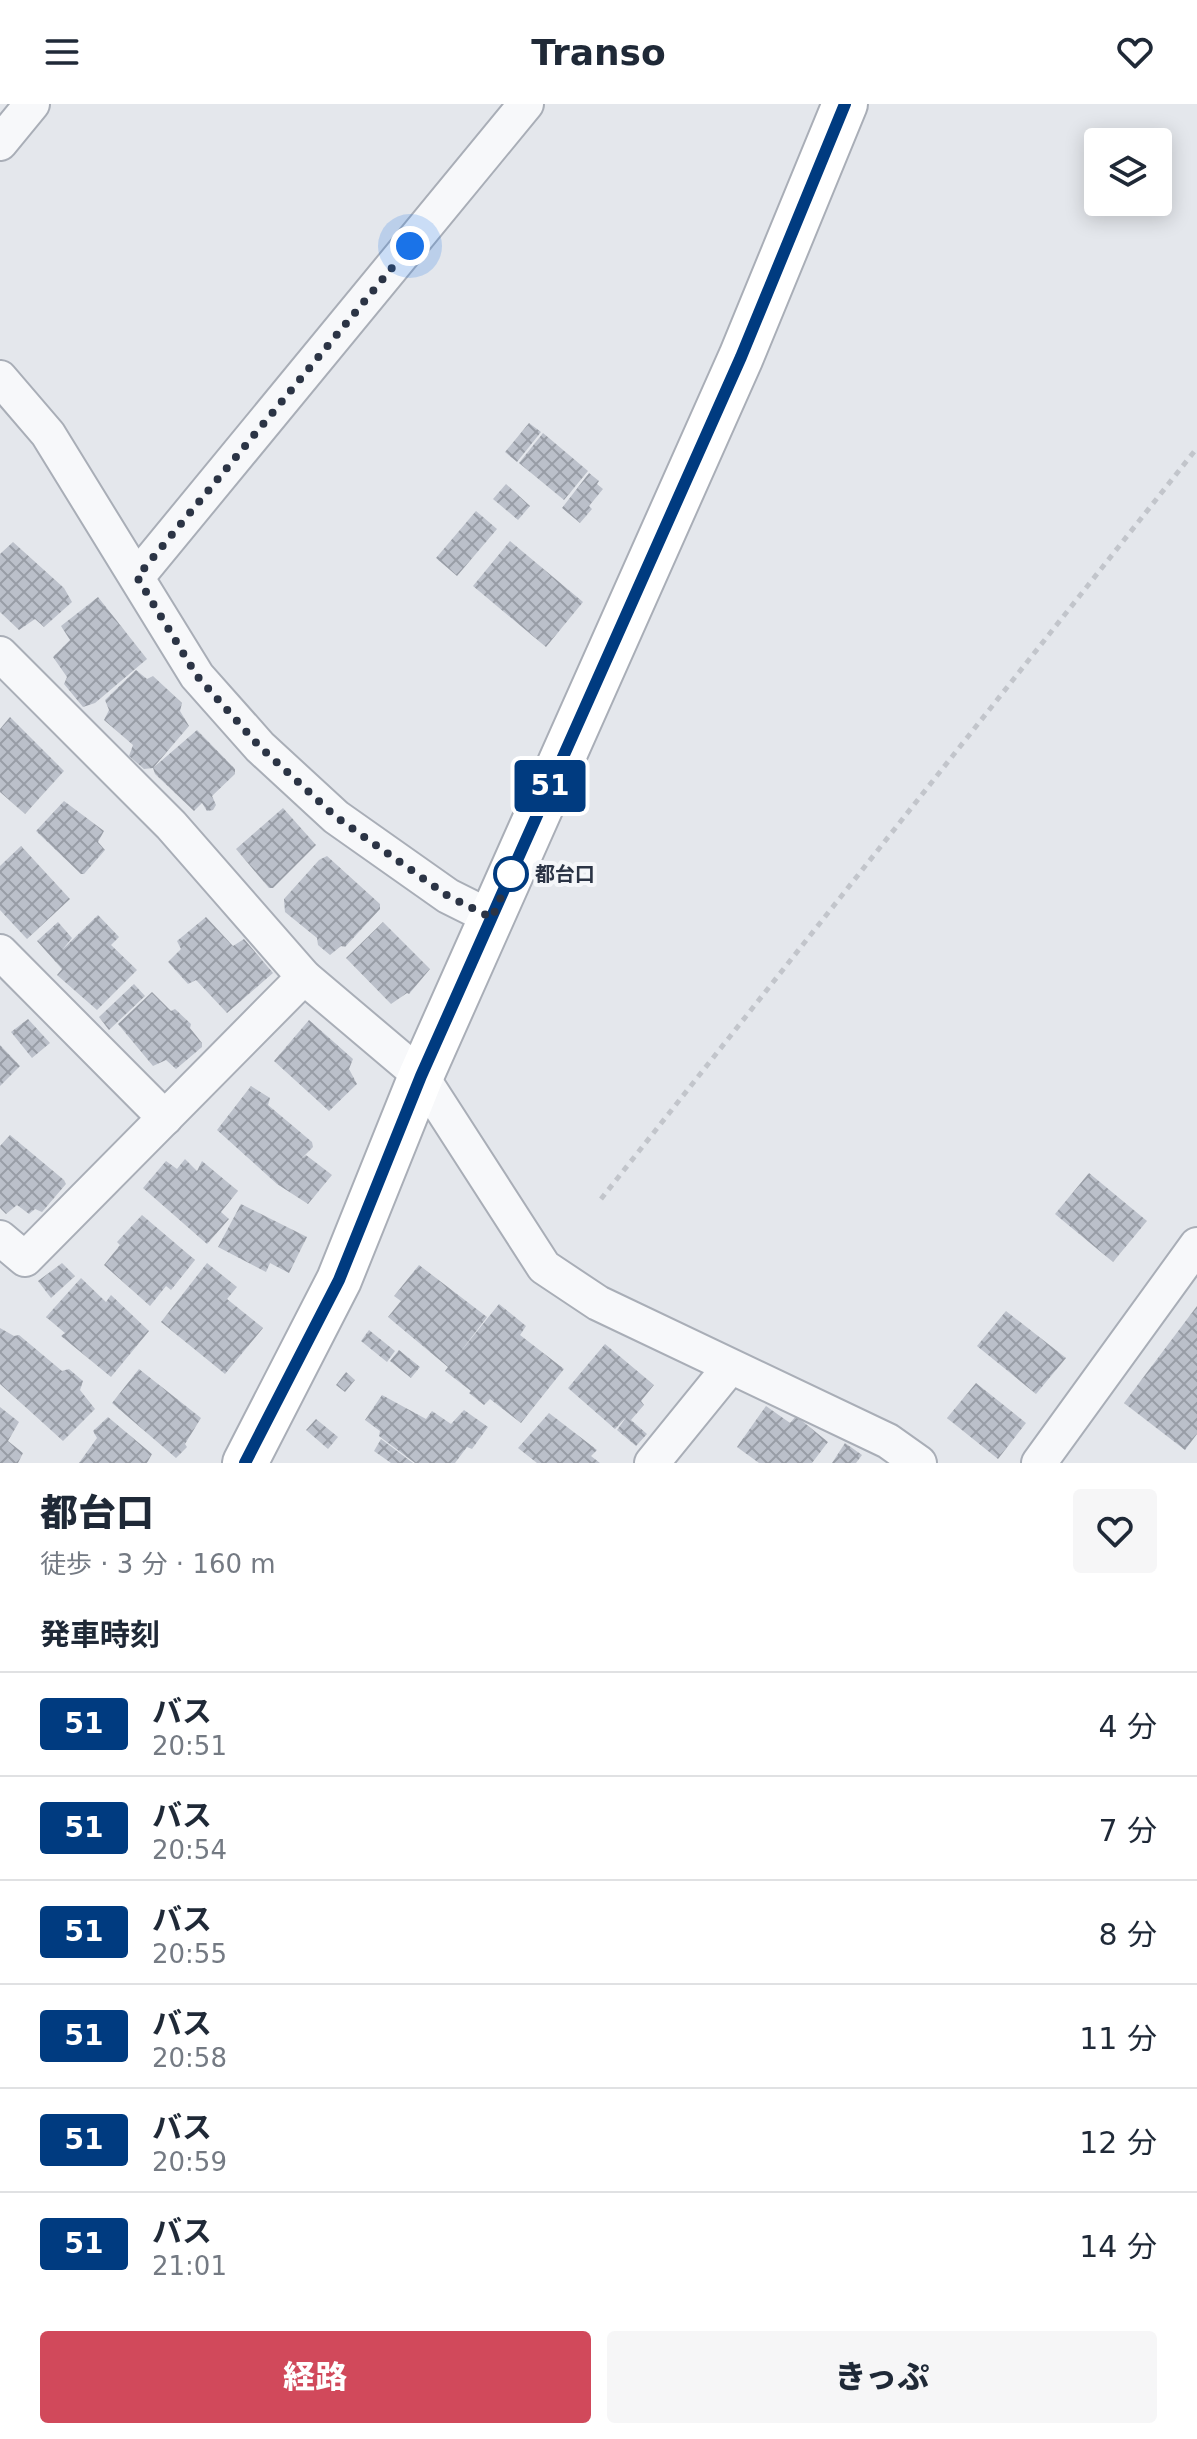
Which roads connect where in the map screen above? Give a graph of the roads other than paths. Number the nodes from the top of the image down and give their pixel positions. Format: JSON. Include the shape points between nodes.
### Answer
{"nodes":[{"id":1,"x":32,"y":104,"type":"edge"},
{"id":2,"x":526,"y":104,"type":"edge"},
{"id":3,"x":845,"y":104,"type":"edge"},
{"id":4,"x":0,"y":143,"type":"edge"},
{"id":5,"x":0,"y":378,"type":"edge"},
{"id":6,"x":137,"y":577,"type":"junction"},
{"id":7,"x":0,"y":654,"type":"edge"},
{"id":8,"x":492,"y":918,"type":"junction"},
{"id":9,"x":0,"y":952,"type":"edge"},
{"id":10,"x":304,"y":977,"type":"junction"},
{"id":11,"x":421,"y":1076,"type":"junction"},
{"id":12,"x":165,"y":1118,"type":"junction"},
{"id":13,"x":0,"y":1238,"type":"edge"},
{"id":14,"x":1197,"y":1245,"type":"edge"},
{"id":15,"x":730,"y":1367,"type":"junction"},
{"id":16,"x":245,"y":1463,"type":"edge"},
{"id":17,"x":652,"y":1463,"type":"edge"},
{"id":18,"x":919,"y":1463,"type":"edge"},
{"id":19,"x":1039,"y":1463,"type":"edge"}],
"edges":[{"from":1,"to":4,"type":"street"},
{"from":2,"to":6,"type":"street"},
{"from":3,"to":8,"type":"street","via":[[741,357]]},
{"from":5,"to":6,"type":"street","via":[[48,434]]},
{"from":6,"to":8,"type":"street","via":[[197,676],[260,747],[336,817],[448,896]]},
{"from":7,"to":10,"type":"street","via":[[171,825]]},
{"from":8,"to":11,"type":"street"},
{"from":9,"to":12,"type":"street"},
{"from":10,"to":11,"type":"street"},
{"from":10,"to":12,"type":"street"},
{"from":11,"to":15,"type":"street","via":[[544,1267],[598,1303]]},
{"from":11,"to":16,"type":"street","via":[[339,1280]]},
{"from":12,"to":13,"type":"street","via":[[25,1259]]},
{"from":14,"to":19,"type":"street"},
{"from":15,"to":17,"type":"street"},
{"from":15,"to":18,"type":"street","via":[[888,1441]]}]}
